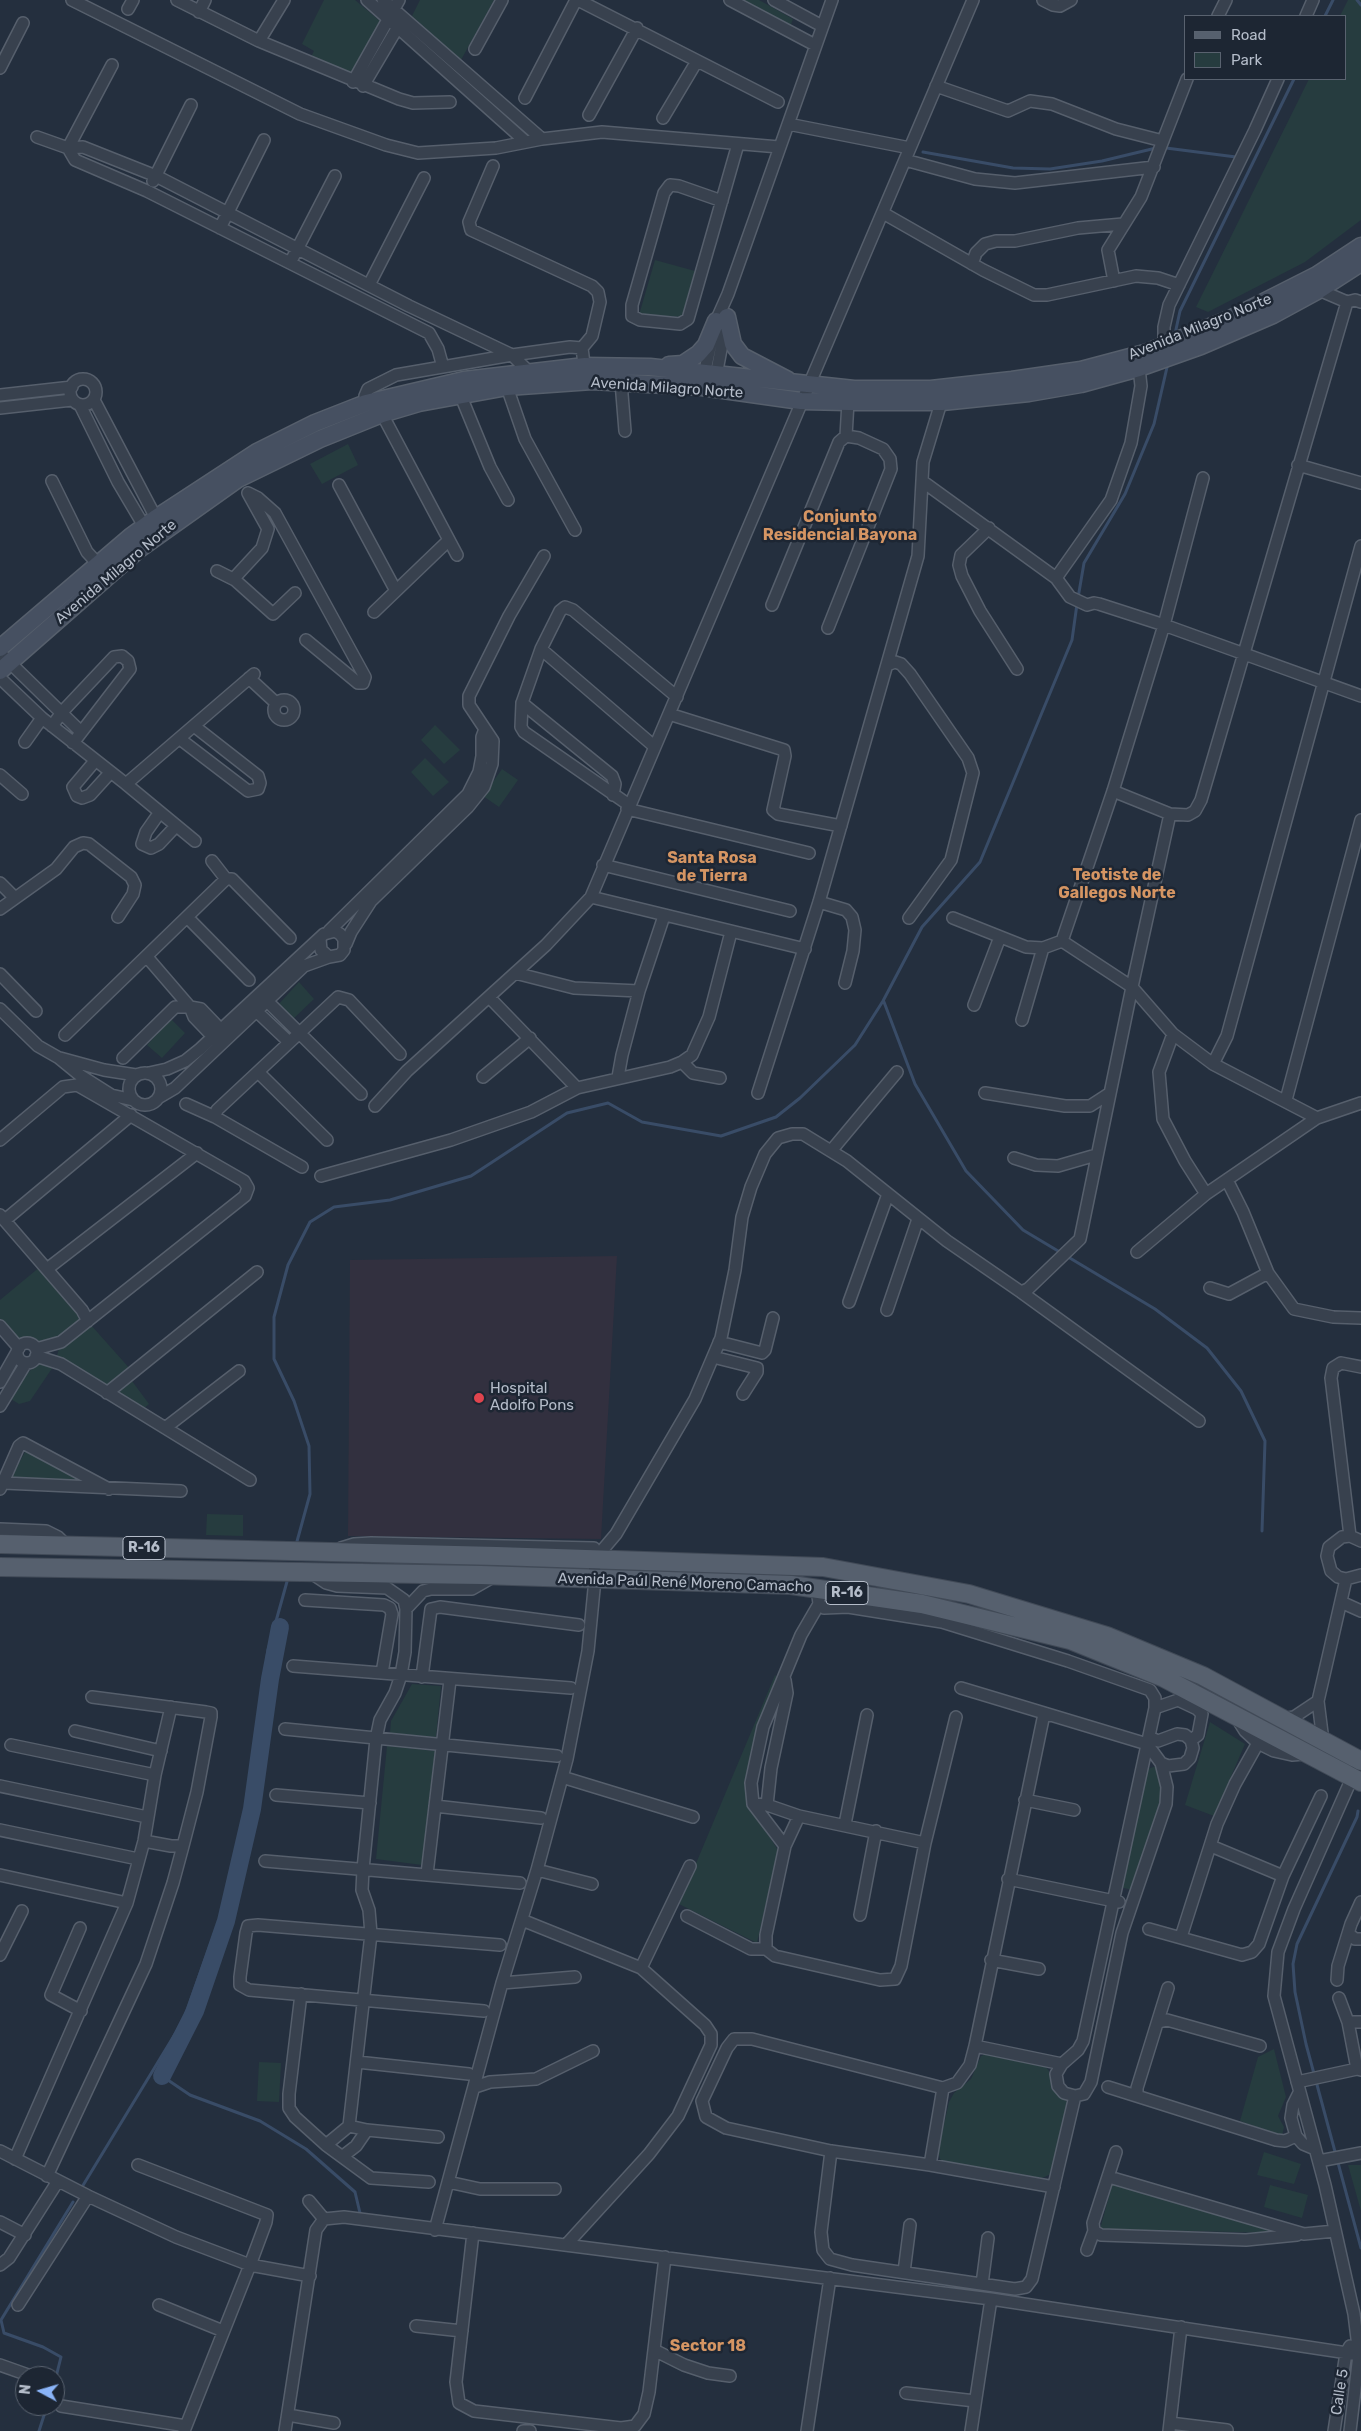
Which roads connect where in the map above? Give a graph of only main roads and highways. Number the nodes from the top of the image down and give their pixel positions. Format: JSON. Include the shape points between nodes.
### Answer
{"nodes":[{"id":1,"x":1361,"y":246,"type":"edge"},
{"id":2,"x":1361,"y":263,"type":"edge"},
{"id":3,"x":650,"y":367,"type":"junction"},
{"id":4,"x":585,"y":374,"type":"junction"},
{"id":5,"x":709,"y":380,"type":"junction"},
{"id":6,"x":801,"y":390,"type":"junction"},
{"id":7,"x":944,"y":394,"type":"junction"},
{"id":8,"x":0,"y":648,"type":"edge"},
{"id":9,"x":4,"y":663,"type":"edge"},
{"id":10,"x":0,"y":1544,"type":"edge"},
{"id":11,"x":0,"y":1567,"type":"edge"},
{"id":12,"x":1359,"y":1770,"type":"edge"}],
"edges":[{"from":1,"to":7,"type":"main road","name":"Avenida Milagro Norte","via":[[1281,295],[1145,353],[1081,370]]},
{"from":2,"to":7,"type":"main road","name":"Avenida Milagro Norte","via":[[1273,315],[1139,368],[1080,384],[1028,393]]},
{"from":3,"to":4,"type":"main road","name":"Avenida Milagro Norte"},
{"from":3,"to":5,"type":"main road","name":"Avenida Milagro Norte"},
{"from":3,"to":6,"type":"main road","via":[[683,364],[706,345],[721,319],[742,356]]},
{"from":4,"to":5,"type":"main road","name":"Avenida Milagro Norte","via":[[621,382]]},
{"from":4,"to":8,"type":"main road","name":"Avenida Milagro Norte","via":[[529,372],[464,380],[366,403],[315,423],[257,452],[150,522]]},
{"from":4,"to":9,"type":"main road","name":"Avenida Milagro Norte","via":[[460,394],[382,414],[320,439],[238,480],[138,550]]},
{"from":5,"to":6,"type":"main road","name":"Avenida Milagro Norte"},
{"from":6,"to":7,"type":"main road","name":"Avenida Milagro Norte"},
{"from":6,"to":7,"type":"main road","name":"Avenida Milagro Norte","via":[[848,402]]},
{"from":10,"to":12,"type":"main road","name":"Avenida Paúl René Moreno Camacho","number":"R-16","via":[[823,1568],[970,1594],[1107,1636],[1203,1676],[1323,1741]]},
{"from":11,"to":12,"type":"main road","name":"Avenida Paúl René Moreno Camacho","number":"R-16","via":[[496,1575],[791,1584],[818,1596],[943,1615],[1070,1640],[1164,1678],[1182,1695],[1236,1716],[1309,1754]]}]}
